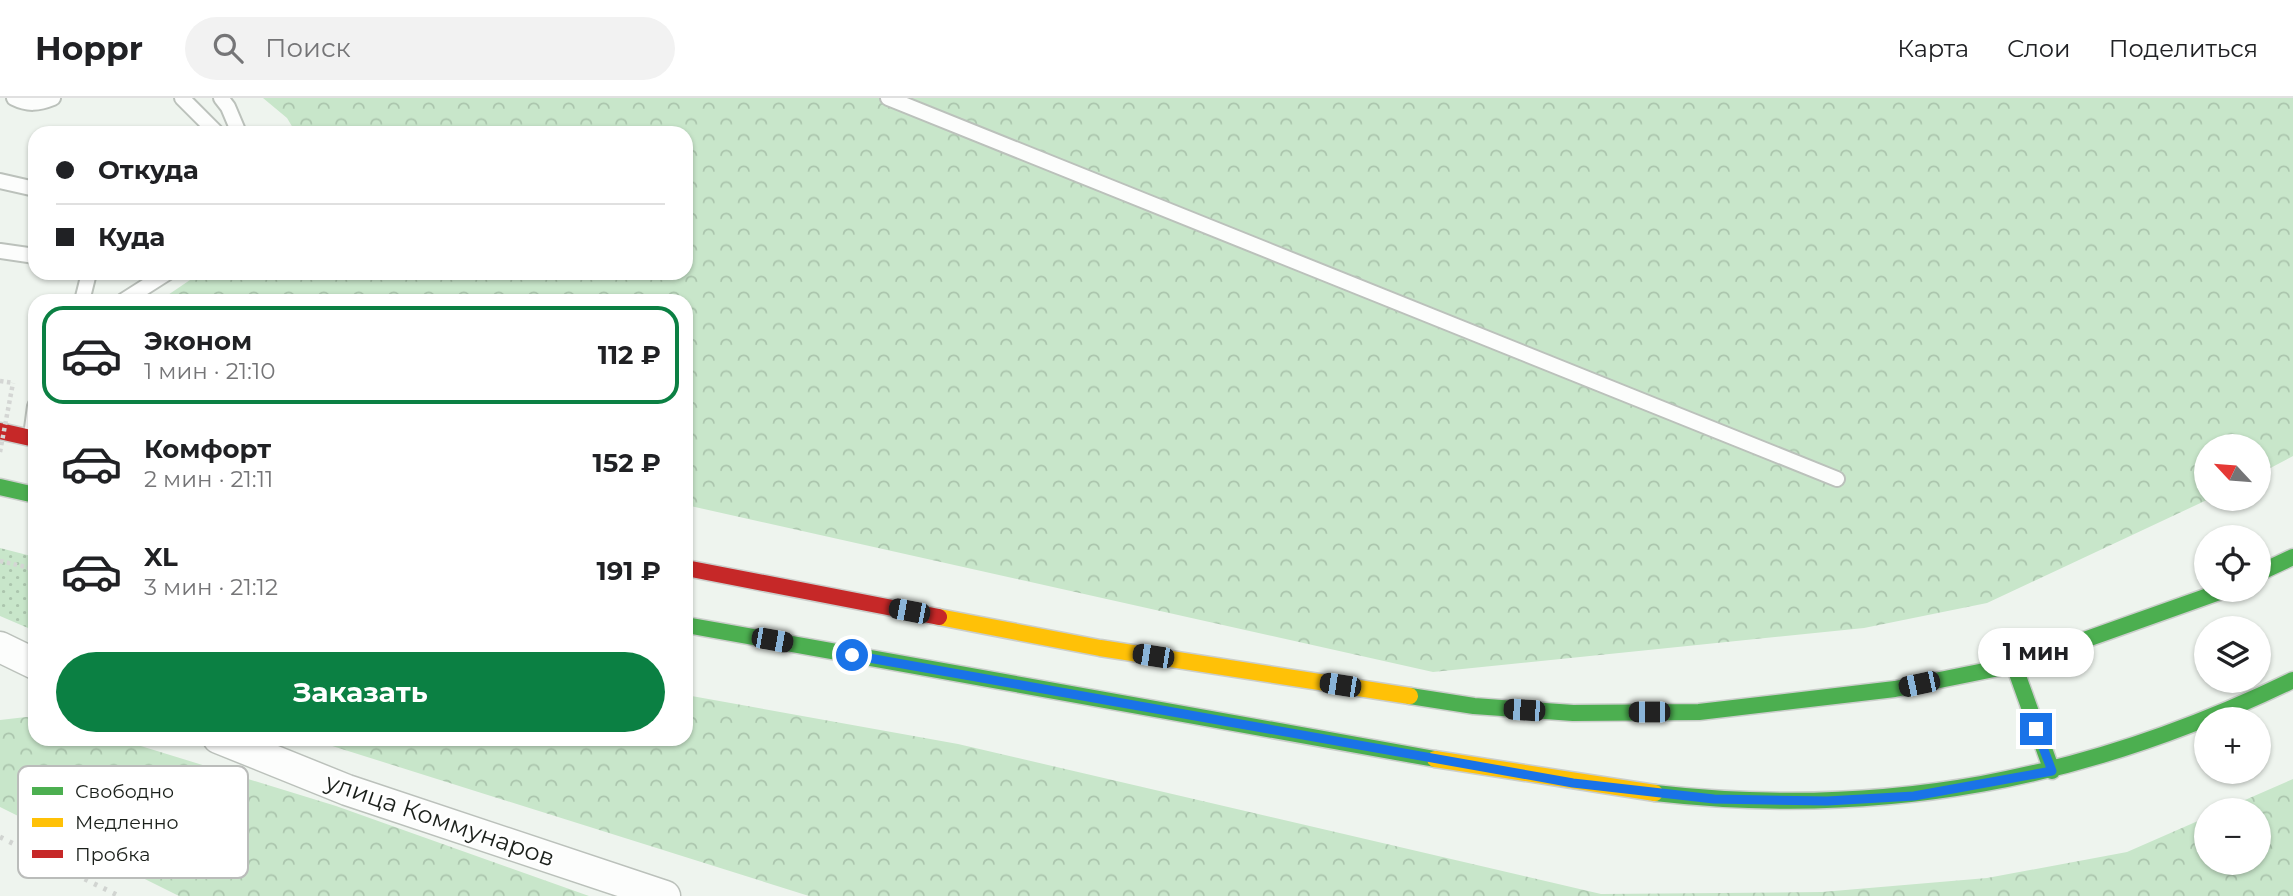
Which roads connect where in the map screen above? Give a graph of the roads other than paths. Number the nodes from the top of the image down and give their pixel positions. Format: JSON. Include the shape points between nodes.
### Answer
{"nodes":[{"id":1,"x":14,"y":98,"type":"edge"},
{"id":2,"x":53,"y":98,"type":"edge"},
{"id":3,"x":181,"y":98,"type":"edge"},
{"id":4,"x":221,"y":98,"type":"edge"},
{"id":5,"x":888,"y":98,"type":"edge"},
{"id":6,"x":210,"y":126,"type":"edge"},
{"id":7,"x":236,"y":126,"type":"edge"},
{"id":8,"x":0,"y":181,"type":"edge"},
{"id":9,"x":28,"y":187,"type":"edge"},
{"id":10,"x":0,"y":251,"type":"edge"},
{"id":11,"x":28,"y":255,"type":"edge"},
{"id":12,"x":156,"y":280,"type":"edge"},
{"id":13,"x":134,"y":294,"type":"edge"},
{"id":14,"x":0,"y":431,"type":"edge"},
{"id":15,"x":28,"y":437,"type":"edge"},
{"id":16,"x":1838,"y":480,"type":"dead end"},
{"id":17,"x":0,"y":487,"type":"edge"},
{"id":18,"x":28,"y":493,"type":"edge"},
{"id":19,"x":2293,"y":557,"type":"edge"},
{"id":20,"x":2271,"y":567,"type":"edge"},
{"id":21,"x":693,"y":569,"type":"edge"},
{"id":22,"x":2194,"y":601,"type":"edge"},
{"id":23,"x":693,"y":626,"type":"edge"},
{"id":24,"x":0,"y":647,"type":"edge"},
{"id":25,"x":28,"y":661,"type":"edge"},
{"id":26,"x":2014,"y":664,"type":"junction"},
{"id":27,"x":2293,"y":680,"type":"edge"},
{"id":28,"x":238,"y":746,"type":"edge"},
{"id":29,"x":2052,"y":771,"type":"junction"},
{"id":30,"x":665,"y":896,"type":"edge"}],
"edges":[{"from":1,"to":2,"type":"lane","via":[[38,104]]},
{"from":3,"to":6,"type":"lane"},
{"from":4,"to":7,"type":"lane"},
{"from":5,"to":16,"type":"lane"},
{"from":8,"to":9,"type":"lane"},
{"from":10,"to":11,"type":"lane"},
{"from":12,"to":13,"type":"lane"},
{"from":14,"to":15,"type":"highway"},
{"from":17,"to":18,"type":"highway"},
{"from":19,"to":20,"type":"highway"},
{"from":21,"to":26,"type":"highway","via":[[1100,648],[1474,706],[1573,713],[1699,712],[1895,689]]},
{"from":22,"to":26,"type":"highway"},
{"from":23,"to":29,"type":"highway","via":[[1573,783],[1714,799],[1827,801],[1914,796]]},
{"from":24,"to":25,"type":"street"},
{"from":26,"to":29,"type":"highway"},
{"from":27,"to":29,"type":"highway","via":[[2171,733]]},
{"from":28,"to":30,"type":"street","name":"улица Коммунаров","via":[[347,790]]}]}
